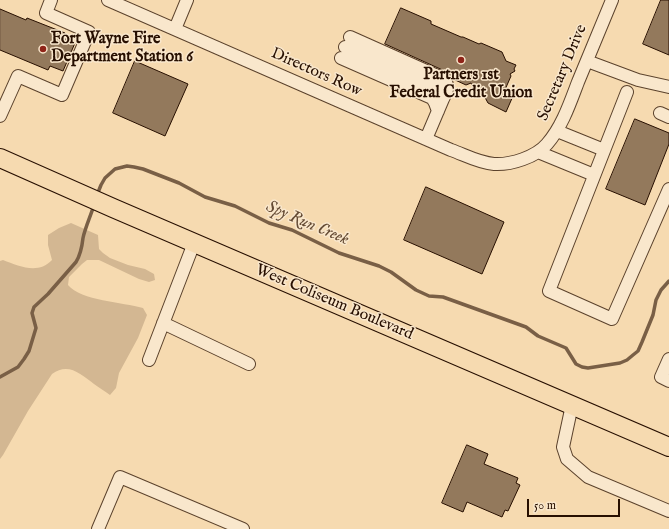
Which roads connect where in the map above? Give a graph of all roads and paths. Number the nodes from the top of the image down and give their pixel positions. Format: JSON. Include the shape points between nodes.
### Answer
{"nodes":[{"id":1,"x":51,"y":0,"type":"edge"},
{"id":2,"x":187,"y":0,"type":"edge"},
{"id":3,"x":612,"y":0,"type":"edge"},
{"id":4,"x":116,"y":2,"type":"edge"},
{"id":5,"x":175,"y":29,"type":"junction"},
{"id":6,"x":345,"y":47,"type":"dead end"},
{"id":7,"x":587,"y":61,"type":"junction"},
{"id":8,"x":669,"y":87,"type":"edge"},
{"id":9,"x":627,"y":92,"type":"dead end"},
{"id":10,"x":0,"y":116,"type":"edge"},
{"id":11,"x":557,"y":131,"type":"junction"},
{"id":12,"x":426,"y":139,"type":"junction"},
{"id":13,"x":604,"y":150,"type":"junction"},
{"id":14,"x":538,"y":152,"type":"junction"},
{"id":15,"x":0,"y":158,"type":"edge"},
{"id":16,"x":514,"y":162,"type":"joint"},
{"id":17,"x":594,"y":175,"type":"junction"},
{"id":18,"x":669,"y":189,"type":"edge"},
{"id":19,"x":194,"y":243,"type":"junction"},
{"id":20,"x":163,"y":323,"type":"junction"},
{"id":21,"x":669,"y":359,"type":"edge"},
{"id":22,"x":149,"y":360,"type":"dead end"},
{"id":23,"x":250,"y":364,"type":"dead end"},
{"id":24,"x":669,"y":381,"type":"edge"},
{"id":25,"x":572,"y":405,"type":"junction"},
{"id":26,"x":669,"y":447,"type":"edge"},
{"id":27,"x":669,"y":511,"type":"edge"},
{"id":28,"x":98,"y":529,"type":"edge"},
{"id":29,"x":243,"y":529,"type":"edge"}],
"edges":[{"from":1,"to":10,"type":"street","via":[[46,13],[89,32],[62,95],[18,76]]},
{"from":2,"to":5,"type":"street"},
{"from":3,"to":7,"type":"street","name":"Secretary Drive"},
{"from":4,"to":5,"type":"street","name":"Directors Row"},
{"from":5,"to":12,"type":"street","name":"Directors Row"},
{"from":6,"to":12,"type":"street","via":[[442,92],[442,103]]},
{"from":7,"to":8,"type":"street","via":[[638,80]]},
{"from":7,"to":11,"type":"street","name":"Secretary Drive"},
{"from":9,"to":13,"type":"street"},
{"from":11,"to":13,"type":"street"},
{"from":11,"to":14,"type":"street","name":"Secretary Drive"},
{"from":12,"to":16,"type":"street","name":"Directors Row","via":[[475,160],[494,164]]},
{"from":13,"to":17,"type":"street"},
{"from":14,"to":16,"type":"street","name":"Secretary Drive"},
{"from":14,"to":17,"type":"street"},
{"from":15,"to":19,"type":"highway","name":"West Coliseum Boulevard"},
{"from":17,"to":18,"type":"street","via":[[549,291],[612,319]]},
{"from":19,"to":20,"type":"street"},
{"from":19,"to":25,"type":"highway","name":"West Coliseum Boulevard"},
{"from":20,"to":22,"type":"street"},
{"from":20,"to":23,"type":"street"},
{"from":21,"to":24,"type":"street","via":[[661,377]]},
{"from":25,"to":26,"type":"highway","name":"West Coliseum Boulevard"},
{"from":25,"to":27,"type":"street","via":[[563,447],[567,459],[588,477]]},
{"from":28,"to":29,"type":"street","via":[[120,476]]}]}
